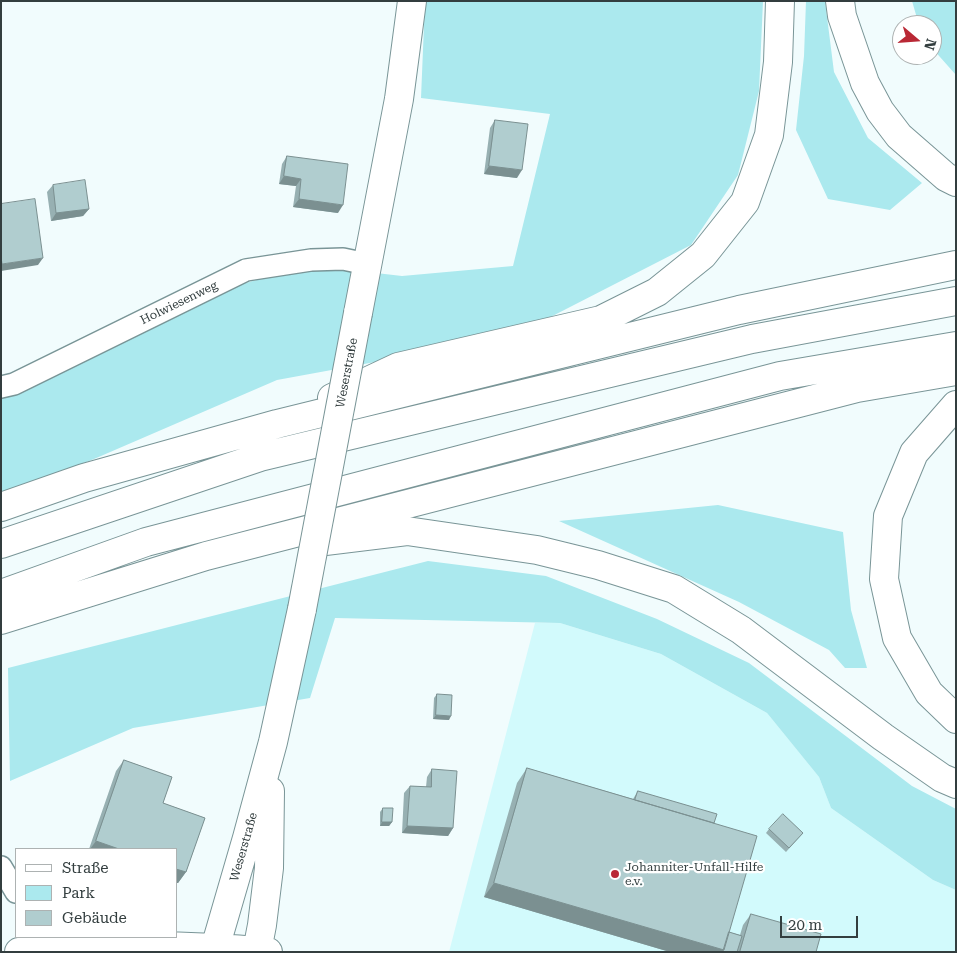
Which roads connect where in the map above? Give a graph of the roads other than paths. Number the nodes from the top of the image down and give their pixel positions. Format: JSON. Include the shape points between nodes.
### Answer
{"nodes":[{"id":1,"x":412,"y":1,"type":"edge"},
{"id":2,"x":780,"y":1,"type":"edge"},
{"id":3,"x":840,"y":1,"type":"edge"},
{"id":4,"x":956,"y":182,"type":"edge"},
{"id":5,"x":367,"y":264,"type":"junction"},
{"id":6,"x":956,"y":265,"type":"edge"},
{"id":7,"x":956,"y":301,"type":"edge"},
{"id":8,"x":956,"y":346,"type":"edge"},
{"id":9,"x":956,"y":371,"type":"edge"},
{"id":10,"x":1,"y":387,"type":"edge"},
{"id":11,"x":956,"y":405,"type":"edge"},
{"id":12,"x":277,"y":424,"type":"junction"},
{"id":13,"x":1,"y":506,"type":"edge"},
{"id":14,"x":1,"y":544,"type":"edge"},
{"id":15,"x":206,"y":556,"type":"junction"},
{"id":16,"x":1,"y":594,"type":"edge"},
{"id":17,"x":1,"y":620,"type":"edge"},
{"id":18,"x":956,"y":719,"type":"edge"},
{"id":19,"x":273,"y":742,"type":"junction"},
{"id":20,"x":956,"y":784,"type":"edge"},
{"id":21,"x":1,"y":868,"type":"edge"},
{"id":22,"x":15,"y":890,"type":"edge"},
{"id":23,"x":46,"y":943,"type":"edge"},
{"id":24,"x":215,"y":950,"type":"edge"},
{"id":25,"x":260,"y":951,"type":"edge"},
{"id":26,"x":19,"y":952,"type":"edge"}],
"edges":[{"from":1,"to":5,"type":"main road","name":"Weserstraße","via":[[399,99]]},
{"from":2,"to":12,"type":"main road","via":[[778,62],[769,135],[745,202],[704,255],[657,292],[601,320],[398,368]]},
{"from":3,"to":4,"type":"main road","via":[[865,83],[880,111],[899,136]]},
{"from":5,"to":10,"type":"street","name":"Holwiesenweg","via":[[342,259],[311,260],[246,270],[14,384]]},
{"from":5,"to":19,"type":"main road","name":"Weserstraße","bridge":true,"via":[[302,609]]},
{"from":6,"to":12,"type":"main road","via":[[739,310]]},
{"from":7,"to":14,"type":"main road","via":[[752,339],[260,457]]},
{"from":8,"to":16,"type":"main road","via":[[780,376],[146,542]]},
{"from":9,"to":15,"type":"main road","via":[[856,388]]},
{"from":11,"to":18,"type":"main road","via":[[914,453],[888,516],[884,579],[897,638],[929,693]]},
{"from":12,"to":13,"type":"main road","via":[[84,478]]},
{"from":15,"to":17,"type":"main road"},
{"from":15,"to":20,"type":"main road","via":[[407,531],[537,550],[598,565],[674,589],[741,630],[883,737],[942,778]]},
{"from":19,"to":24,"type":"main road","name":"Weserstraße"},
{"from":19,"to":25,"type":"main road","name":"Weserstraße","via":[[269,868]]},
{"from":21,"to":22,"type":"street"},
{"from":23,"to":24,"type":"main road"},
{"from":23,"to":26,"type":"main road"},
{"from":24,"to":25,"type":"main road","via":[[240,948]]}]}
